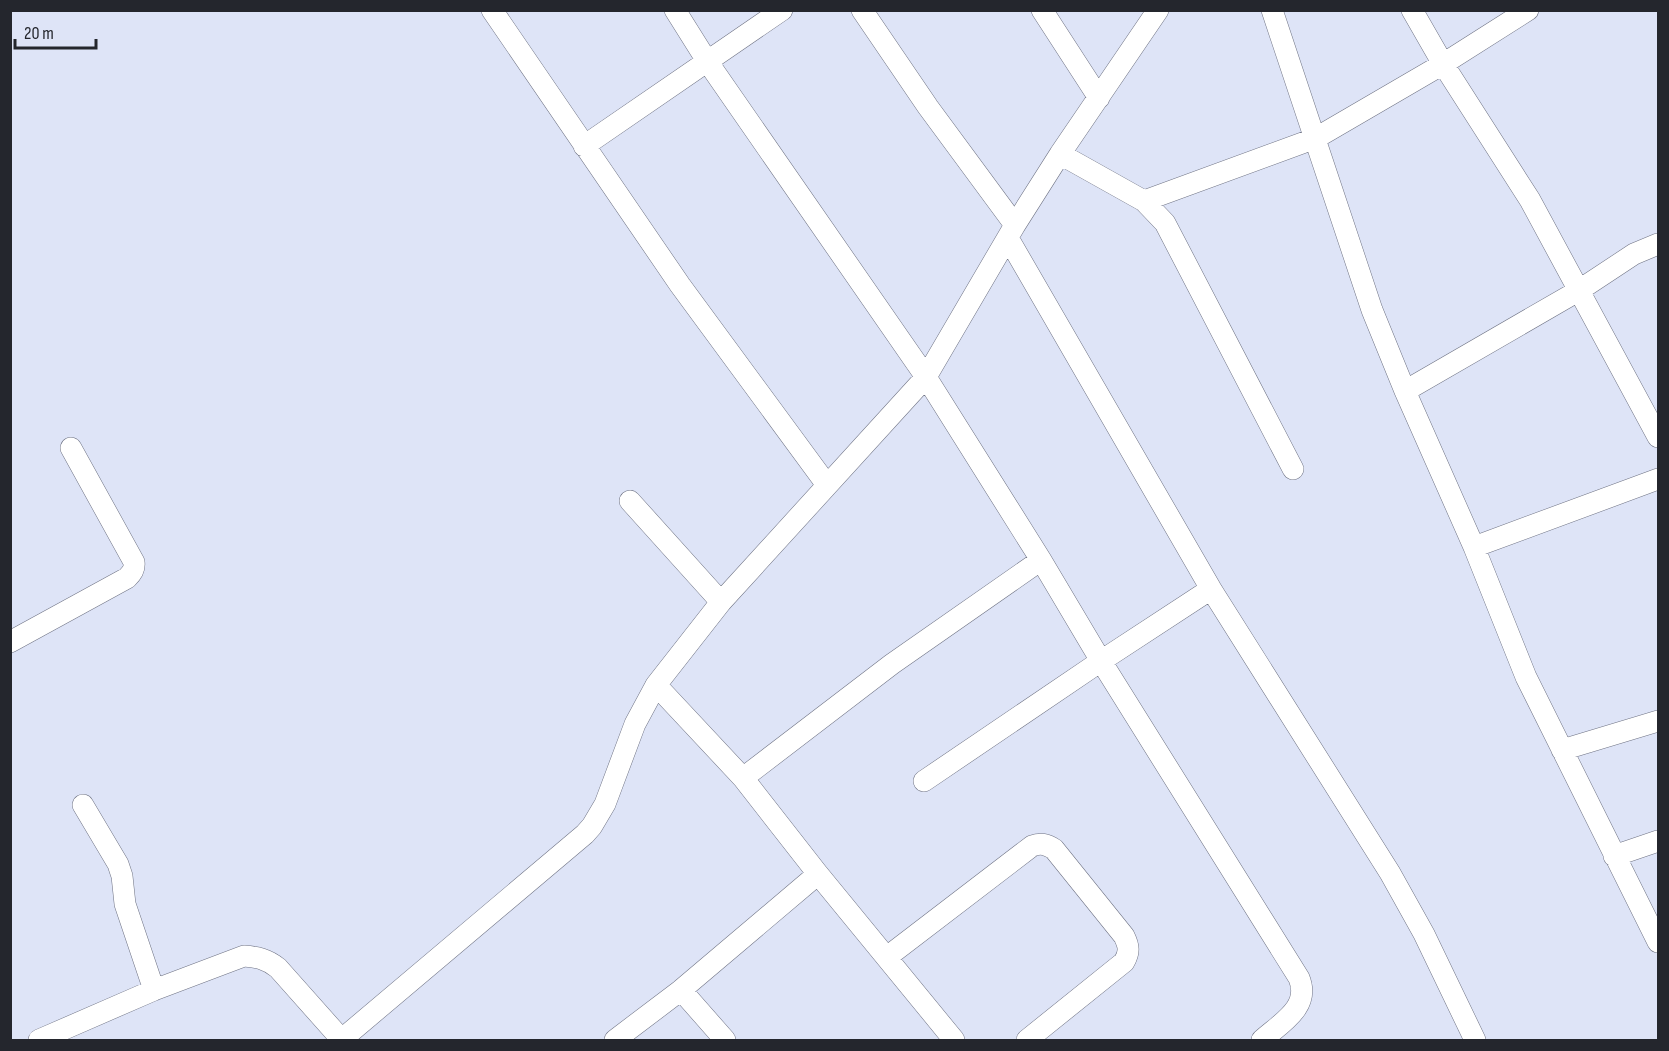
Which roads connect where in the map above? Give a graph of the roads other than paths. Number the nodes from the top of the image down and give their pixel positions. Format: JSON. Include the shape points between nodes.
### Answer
{"nodes":[{"id":1,"x":492,"y":10,"type":"edge"},
{"id":2,"x":675,"y":10,"type":"edge"},
{"id":3,"x":782,"y":10,"type":"edge"},
{"id":4,"x":862,"y":10,"type":"edge"},
{"id":5,"x":1042,"y":10,"type":"edge"},
{"id":6,"x":1158,"y":10,"type":"edge"},
{"id":7,"x":1272,"y":10,"type":"edge"},
{"id":8,"x":1412,"y":10,"type":"edge"},
{"id":9,"x":1528,"y":10,"type":"edge"},
{"id":10,"x":707,"y":61,"type":"junction"},
{"id":11,"x":1443,"y":64,"type":"junction"},
{"id":12,"x":1100,"y":98,"type":"junction"},
{"id":13,"x":1316,"y":138,"type":"junction"},
{"id":14,"x":584,"y":146,"type":"junction"},
{"id":15,"x":1060,"y":154,"type":"junction"},
{"id":16,"x":1144,"y":201,"type":"junction"},
{"id":17,"x":1012,"y":232,"type":"junction"},
{"id":18,"x":1659,"y":244,"type":"edge"},
{"id":19,"x":1578,"y":291,"type":"junction"},
{"id":20,"x":926,"y":377,"type":"junction"},
{"id":21,"x":1405,"y":391,"type":"junction"},
{"id":22,"x":1659,"y":437,"type":"edge"},
{"id":23,"x":71,"y":447,"type":"dead end"},
{"id":24,"x":1293,"y":469,"type":"dead end"},
{"id":25,"x":1659,"y":479,"type":"edge"},
{"id":26,"x":827,"y":484,"type":"junction"},
{"id":27,"x":630,"y":501,"type":"dead end"},
{"id":28,"x":1474,"y":548,"type":"junction"},
{"id":29,"x":1041,"y":560,"type":"junction"},
{"id":30,"x":1211,"y":589,"type":"junction"},
{"id":31,"x":721,"y":602,"type":"junction"},
{"id":32,"x":10,"y":642,"type":"edge"},
{"id":33,"x":1101,"y":661,"type":"junction"},
{"id":34,"x":656,"y":685,"type":"junction"},
{"id":35,"x":1659,"y":722,"type":"edge"},
{"id":36,"x":1562,"y":750,"type":"junction"},
{"id":37,"x":743,"y":778,"type":"junction"},
{"id":38,"x":924,"y":781,"type":"dead end"},
{"id":39,"x":83,"y":806,"type":"dead end"},
{"id":40,"x":1659,"y":841,"type":"edge"},
{"id":41,"x":1614,"y":856,"type":"junction"},
{"id":42,"x":818,"y":874,"type":"junction"},
{"id":43,"x":1659,"y":942,"type":"edge"},
{"id":44,"x":887,"y":957,"type":"junction"},
{"id":45,"x":154,"y":990,"type":"junction"},
{"id":46,"x":681,"y":990,"type":"junction"},
{"id":47,"x":342,"y":1040,"type":"edge"},
{"id":48,"x":39,"y":1041,"type":"edge"},
{"id":49,"x":615,"y":1041,"type":"edge"},
{"id":50,"x":725,"y":1041,"type":"edge"},
{"id":51,"x":954,"y":1041,"type":"edge"},
{"id":52,"x":1028,"y":1041,"type":"edge"},
{"id":53,"x":1262,"y":1041,"type":"edge"},
{"id":54,"x":1475,"y":1041,"type":"edge"}],
"edges":[{"from":1,"to":14,"type":"street"},
{"from":2,"to":10,"type":"street"},
{"from":3,"to":10,"type":"street"},
{"from":4,"to":17,"type":"street"},
{"from":5,"to":12,"type":"street"},
{"from":6,"to":12,"type":"street"},
{"from":7,"to":13,"type":"street"},
{"from":8,"to":11,"type":"street"},
{"from":9,"to":11,"type":"street"},
{"from":10,"to":14,"type":"street"},
{"from":10,"to":20,"type":"street"},
{"from":11,"to":13,"type":"street"},
{"from":11,"to":19,"type":"street","via":[[1530,200]]},
{"from":12,"to":15,"type":"street"},
{"from":13,"to":16,"type":"street"},
{"from":13,"to":21,"type":"street","via":[[1372,310]]},
{"from":14,"to":26,"type":"street","via":[[680,285]]},
{"from":15,"to":16,"type":"street"},
{"from":15,"to":17,"type":"street"},
{"from":16,"to":24,"type":"street","via":[[1164,224],[1186,262]]},
{"from":17,"to":20,"type":"street"},
{"from":17,"to":30,"type":"street"},
{"from":18,"to":19,"type":"street","via":[[1634,254]]},
{"from":19,"to":21,"type":"street"},
{"from":19,"to":22,"type":"street"},
{"from":20,"to":26,"type":"street"},
{"from":20,"to":29,"type":"street"},
{"from":21,"to":28,"type":"street"},
{"from":23,"to":32,"type":"street","via":[[135,567],[127,578]]},
{"from":25,"to":28,"type":"street"},
{"from":26,"to":31,"type":"street"},
{"from":27,"to":31,"type":"street"},
{"from":28,"to":36,"type":"street","via":[[1526,676]]},
{"from":29,"to":33,"type":"street"},
{"from":29,"to":37,"type":"street","via":[[892,664]]},
{"from":30,"to":33,"type":"street"},
{"from":30,"to":54,"type":"street","via":[[1390,873]]},
{"from":31,"to":34,"type":"street"},
{"from":33,"to":38,"type":"street"},
{"from":33,"to":53,"type":"street","via":[[1304,989],[1296,1009]]},
{"from":34,"to":37,"type":"street"},
{"from":34,"to":47,"type":"street","via":[[635,724],[604,804],[585,834]]},
{"from":35,"to":36,"type":"street"},
{"from":36,"to":41,"type":"street"},
{"from":37,"to":42,"type":"street"},
{"from":39,"to":45,"type":"street","via":[[118,864],[125,904]]},
{"from":40,"to":41,"type":"street"},
{"from":41,"to":43,"type":"street"},
{"from":42,"to":44,"type":"street"},
{"from":42,"to":46,"type":"street"},
{"from":44,"to":51,"type":"street"},
{"from":44,"to":52,"type":"street","via":[[1032,846],[1047,845],[1054,849],[1124,936],[1129,954],[1124,963]]},
{"from":45,"to":47,"type":"street","via":[[244,956],[255,957],[278,968]]},
{"from":45,"to":48,"type":"street"},
{"from":46,"to":49,"type":"street"},
{"from":46,"to":50,"type":"street"}]}
